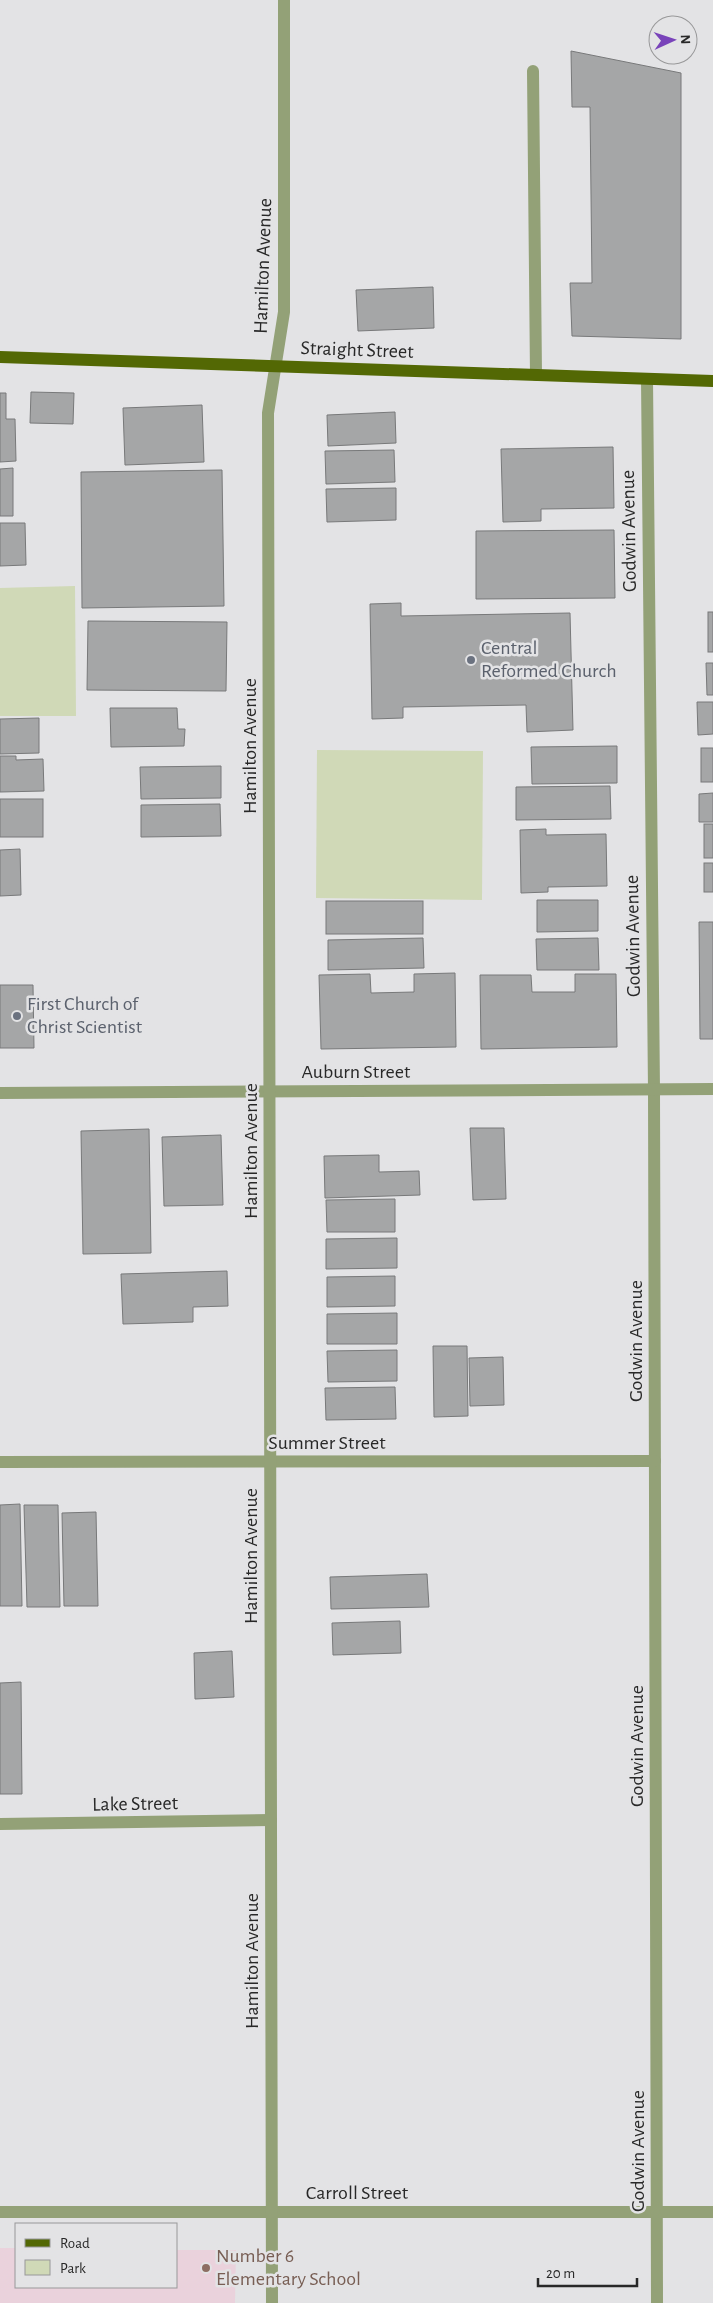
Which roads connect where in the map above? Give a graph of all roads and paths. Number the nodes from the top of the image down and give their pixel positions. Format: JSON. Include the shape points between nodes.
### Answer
{"nodes":[{"id":1,"x":284,"y":0,"type":"edge"},
{"id":2,"x":533,"y":71,"type":"dead end"},
{"id":3,"x":0,"y":357,"type":"edge"},
{"id":4,"x":276,"y":366,"type":"junction"},
{"id":5,"x":536,"y":375,"type":"junction"},
{"id":6,"x":647,"y":379,"type":"junction"},
{"id":7,"x":713,"y":381,"type":"edge"},
{"id":8,"x":713,"y":1089,"type":"edge"},
{"id":9,"x":654,"y":1090,"type":"junction"},
{"id":10,"x":269,"y":1091,"type":"junction"},
{"id":11,"x":0,"y":1093,"type":"edge"},
{"id":12,"x":270,"y":1461,"type":"junction"},
{"id":13,"x":655,"y":1461,"type":"junction"},
{"id":14,"x":0,"y":1462,"type":"edge"},
{"id":15,"x":271,"y":1820,"type":"junction"},
{"id":16,"x":0,"y":1824,"type":"edge"},
{"id":17,"x":272,"y":2211,"type":"junction"},
{"id":18,"x":0,"y":2212,"type":"edge"},
{"id":19,"x":713,"y":2212,"type":"edge"},
{"id":20,"x":657,"y":2213,"type":"junction"},
{"id":21,"x":272,"y":2303,"type":"edge"},
{"id":22,"x":657,"y":2303,"type":"edge"}],
"edges":[{"from":1,"to":4,"type":"street","name":"Hamilton Avenue","via":[[284,312]]},
{"from":2,"to":5,"type":"street"},
{"from":3,"to":4,"type":"main road","name":"Straight Street"},
{"from":4,"to":5,"type":"main road","name":"Straight Street"},
{"from":4,"to":10,"type":"street","name":"Hamilton Avenue","via":[[268,413]]},
{"from":5,"to":6,"type":"main road","name":"Straight Street"},
{"from":6,"to":7,"type":"main road","name":"Straight Street"},
{"from":6,"to":9,"type":"street","name":"Godwin Avenue"},
{"from":8,"to":9,"type":"street","name":"Auburn Street"},
{"from":9,"to":10,"type":"street","name":"Auburn Street"},
{"from":9,"to":13,"type":"street","name":"Godwin Avenue"},
{"from":10,"to":11,"type":"street","name":"Auburn Street"},
{"from":10,"to":12,"type":"street","name":"Hamilton Avenue"},
{"from":12,"to":13,"type":"street","name":"Summer Street"},
{"from":12,"to":14,"type":"street","name":"Summer Street"},
{"from":12,"to":15,"type":"street","name":"Hamilton Avenue"},
{"from":13,"to":20,"type":"street","name":"Godwin Avenue"},
{"from":15,"to":16,"type":"street","name":"Lake Street"},
{"from":15,"to":17,"type":"street","name":"Hamilton Avenue"},
{"from":17,"to":18,"type":"street","name":"Carroll Street"},
{"from":17,"to":20,"type":"street","name":"Carroll Street"},
{"from":17,"to":21,"type":"street","name":"Hamilton Avenue"},
{"from":19,"to":20,"type":"street","name":"Carroll Street"},
{"from":20,"to":22,"type":"street","name":"Godwin Avenue"}]}
